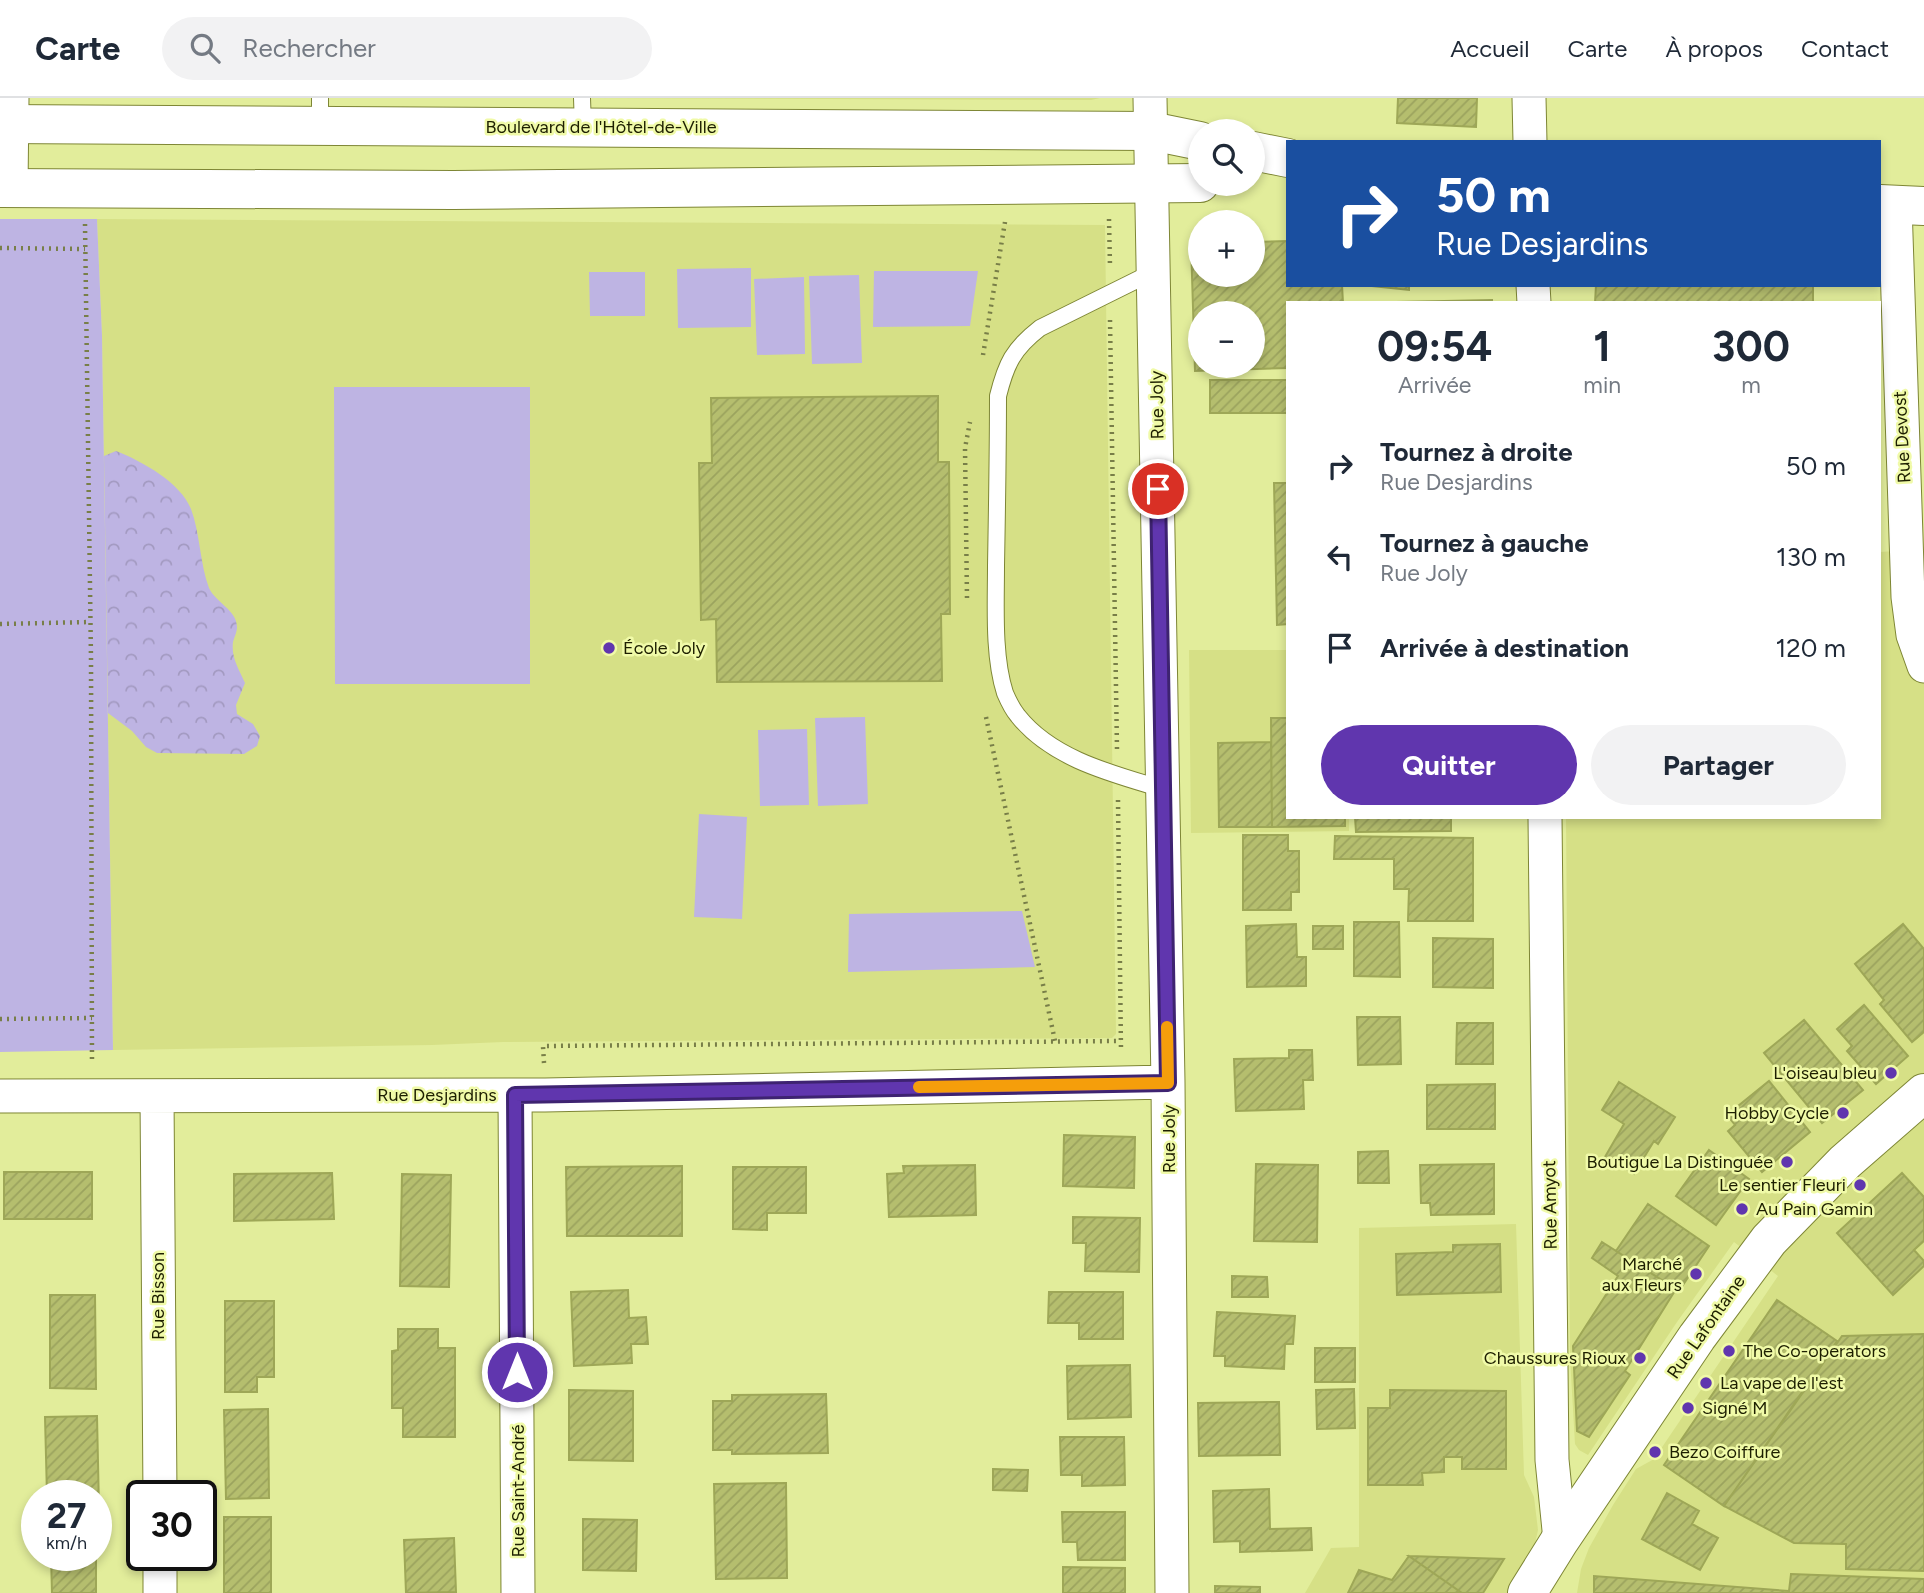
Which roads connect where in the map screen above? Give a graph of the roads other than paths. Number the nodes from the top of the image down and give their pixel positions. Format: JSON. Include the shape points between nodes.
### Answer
{"nodes":[{"id":1,"x":1529,"y":98,"type":"edge"},
{"id":2,"x":320,"y":112,"type":"edge"},
{"id":3,"x":582,"y":113,"type":"edge"},
{"id":4,"x":1151,"y":114,"type":"edge"},
{"id":5,"x":8,"y":116,"type":"edge"},
{"id":6,"x":1188,"y":134,"type":"edge"},
{"id":7,"x":1530,"y":140,"type":"edge"},
{"id":8,"x":1265,"y":153,"type":"edge"},
{"id":9,"x":1286,"y":158,"type":"edge"},
{"id":10,"x":1286,"y":177,"type":"edge"},
{"id":11,"x":1265,"y":179,"type":"edge"},
{"id":12,"x":1188,"y":183,"type":"edge"},
{"id":13,"x":1152,"y":184,"type":"junction"},
{"id":14,"x":6,"y":188,"type":"edge"},
{"id":15,"x":1899,"y":205,"type":"edge"},
{"id":16,"x":1155,"y":271,"type":"junction"},
{"id":17,"x":1924,"y":666,"type":"edge"},
{"id":18,"x":1163,"y":789,"type":"junction"},
{"id":19,"x":1545,"y":819,"type":"edge"},
{"id":20,"x":1168,"y":1083,"type":"junction"},
{"id":21,"x":1924,"y":1093,"type":"edge"},
{"id":22,"x":530,"y":1095,"type":"junction"},
{"id":23,"x":0,"y":1096,"type":"edge"},
{"id":24,"x":157,"y":1096,"type":"junction"},
{"id":25,"x":160,"y":1480,"type":"edge"},
{"id":26,"x":1560,"y":1540,"type":"junction"},
{"id":27,"x":160,"y":1571,"type":"edge"},
{"id":28,"x":160,"y":1593,"type":"edge"},
{"id":29,"x":518,"y":1593,"type":"edge"},
{"id":30,"x":1172,"y":1593,"type":"edge"},
{"id":31,"x":1527,"y":1593,"type":"edge"},
{"id":32,"x":1558,"y":1593,"type":"edge"}],
"edges":[{"from":1,"to":7,"type":"street"},
{"from":2,"to":3,"type":"main road","name":"Boulevard de l'Hôtel-de-Ville"},
{"from":2,"to":5,"type":"main road","name":"Boulevard de l'Hôtel-de-Ville"},
{"from":3,"to":4,"type":"main road","name":"Boulevard de l'Hôtel-de-Ville"},
{"from":4,"to":6,"type":"main road","name":"Boulevard de l'Hôtel-de-Ville"},
{"from":4,"to":13,"type":"street","name":"Rue Joly"},
{"from":5,"to":14,"type":"street"},
{"from":8,"to":9,"type":"main road"},
{"from":10,"to":11,"type":"main road"},
{"from":12,"to":13,"type":"main road"},
{"from":13,"to":14,"type":"main road","via":[[453,190]]},
{"from":13,"to":16,"type":"street","name":"Rue Joly"},
{"from":15,"to":17,"type":"street","name":"Rue Devost","via":[[1908,597],[1913,635]]},
{"from":16,"to":18,"type":"street","name":"Rue Joly"},
{"from":16,"to":18,"type":"lane","via":[[1040,328],[1011,356],[998,396],[996,611],[1006,695],[1031,730],[1088,764]]},
{"from":18,"to":20,"type":"street","name":"Rue Joly"},
{"from":19,"to":26,"type":"street","name":"Rue Amyot","via":[[1552,1460]]},
{"from":20,"to":22,"type":"street","name":"Rue Desjardins"},
{"from":20,"to":30,"type":"street","name":"Rue Joly"},
{"from":21,"to":26,"type":"main road","name":"Rue Lafontaine","via":[[1835,1172],[1769,1240],[1697,1337]]},
{"from":22,"to":24,"type":"street","name":"Rue Desjardins"},
{"from":22,"to":29,"type":"street","name":"Rue Saint-André"},
{"from":23,"to":24,"type":"street","name":"Rue Desjardins"},
{"from":24,"to":25,"type":"street","name":"Rue Bisson"},
{"from":26,"to":31,"type":"main road","name":"Rue Lafontaine"},
{"from":26,"to":32,"type":"main road","name":"Rue Amyot"},
{"from":27,"to":28,"type":"street"}]}
